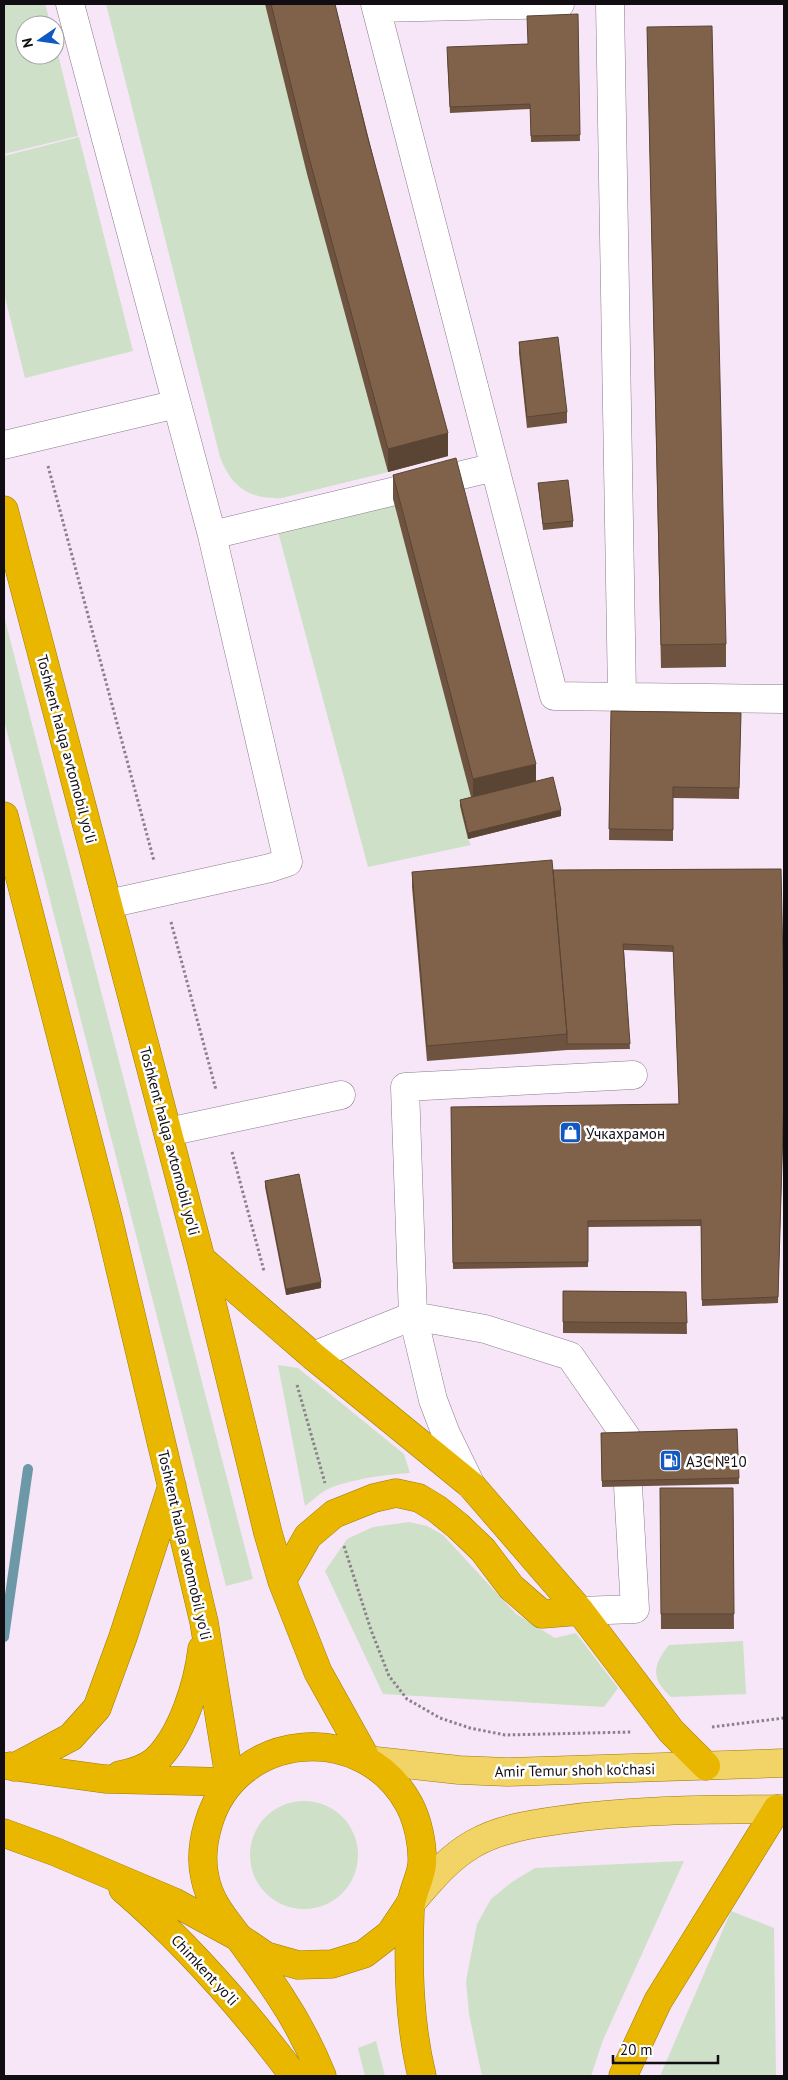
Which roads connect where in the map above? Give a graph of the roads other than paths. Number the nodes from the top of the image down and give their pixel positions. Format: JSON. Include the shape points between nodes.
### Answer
{"nodes":[{"id":1,"x":70,"y":4,"type":"edge"},
{"id":2,"x":560,"y":4,"type":"edge"},
{"id":3,"x":610,"y":4,"type":"edge"},
{"id":4,"x":376,"y":6,"type":"edge"},
{"id":5,"x":177,"y":404,"type":"junction"},
{"id":6,"x":4,"y":445,"type":"edge"},
{"id":7,"x":495,"y":468,"type":"junction"},
{"id":8,"x":4,"y":510,"type":"edge"},
{"id":9,"x":212,"y":535,"type":"junction"},
{"id":10,"x":622,"y":695,"type":"junction"},
{"id":11,"x":784,"y":699,"type":"edge"},
{"id":12,"x":4,"y":816,"type":"edge"},
{"id":13,"x":108,"y":904,"type":"junction"},
{"id":14,"x":633,"y":1075,"type":"dead end"},
{"id":15,"x":341,"y":1095,"type":"dead end"},
{"id":16,"x":168,"y":1132,"type":"junction"},
{"id":17,"x":201,"y":1259,"type":"junction"},
{"id":18,"x":413,"y":1316,"type":"junction"},
{"id":19,"x":312,"y":1356,"type":"junction"},
{"id":20,"x":627,"y":1438,"type":"edge"},
{"id":21,"x":471,"y":1485,"type":"junction"},
{"id":22,"x":172,"y":1486,"type":"junction"},
{"id":23,"x":628,"y":1486,"type":"edge"},
{"id":24,"x":282,"y":1581,"type":"junction"},
{"id":25,"x":580,"y":1611,"type":"junction"},
{"id":26,"x":204,"y":1622,"type":"junction"},
{"id":27,"x":367,"y":1760,"type":"junction"},
{"id":28,"x":784,"y":1763,"type":"edge"},
{"id":29,"x":9,"y":1765,"type":"edge"},
{"id":30,"x":706,"y":1766,"type":"junction"},
{"id":31,"x":105,"y":1779,"type":"junction"},
{"id":32,"x":230,"y":1782,"type":"junction"},
{"id":33,"x":781,"y":1809,"type":"edge"},
{"id":34,"x":4,"y":1833,"type":"edge"},
{"id":35,"x":105,"y":1873,"type":"junction"},
{"id":36,"x":410,"y":1904,"type":"junction"},
{"id":37,"x":238,"y":1937,"type":"junction"},
{"id":38,"x":294,"y":2076,"type":"edge"},
{"id":39,"x":322,"y":2076,"type":"edge"},
{"id":40,"x":422,"y":2076,"type":"edge"},
{"id":41,"x":623,"y":2076,"type":"edge"}],
"edges":[{"from":1,"to":5,"type":"street"},
{"from":2,"to":4,"type":"street"},
{"from":3,"to":10,"type":"street"},
{"from":4,"to":7,"type":"street"},
{"from":5,"to":6,"type":"street"},
{"from":5,"to":9,"type":"street"},
{"from":7,"to":9,"type":"street"},
{"from":7,"to":10,"type":"street","via":[[554,696]]},
{"from":8,"to":13,"type":"highway","name":"Toshkent halqa avtomobil yo'li"},
{"from":9,"to":13,"type":"street","via":[[288,862]]},
{"from":10,"to":11,"type":"street"},
{"from":12,"to":22,"type":"highway","name":"Toshkent halqa avtomobil yo'li","via":[[108,1218]]},
{"from":13,"to":16,"type":"highway","name":"Toshkent halqa avtomobil yo'li"},
{"from":14,"to":18,"type":"street","via":[[405,1087]]},
{"from":15,"to":16,"type":"street"},
{"from":16,"to":17,"type":"highway","name":"Toshkent halqa avtomobil yo'li"},
{"from":17,"to":19,"type":"highway"},
{"from":17,"to":24,"type":"highway","name":"Toshkent halqa avtomobil yo'li"},
{"from":18,"to":19,"type":"street"},
{"from":18,"to":20,"type":"street","via":[[485,1328],[570,1356]]},
{"from":18,"to":21,"type":"street","via":[[433,1400]]},
{"from":19,"to":21,"type":"highway"},
{"from":21,"to":25,"type":"highway"},
{"from":22,"to":26,"type":"highway","name":"Toshkent halqa avtomobil yo'li"},
{"from":22,"to":29,"type":"highway","via":[[98,1708],[72,1737]]},
{"from":23,"to":25,"type":"street","via":[[635,1609]]},
{"from":24,"to":25,"type":"highway","via":[[308,1536],[334,1514],[396,1493],[419,1498],[458,1526],[483,1550],[511,1588],[542,1614]]},
{"from":24,"to":27,"type":"highway","name":"Toshkent halqa avtomobil yo'li","via":[[318,1672]]},
{"from":25,"to":30,"type":"highway","via":[[671,1732]]},
{"from":26,"to":31,"type":"highway","via":[[196,1682],[173,1737],[154,1761],[132,1773]]},
{"from":26,"to":32,"type":"highway","name":"Toshkent halqa avtomobil yo'li"},
{"from":27,"to":30,"type":"main road","name":"Amir Temur shoh ko'chasi","via":[[508,1772]]},
{"from":27,"to":32,"type":"highway","name":"Toshkent halqa avtomobil yo'li","via":[[339,1749],[310,1746],[280,1750],[253,1763]]},
{"from":27,"to":36,"type":"highway","name":"Toshkent halqa avtomobil yo'li","via":[[391,1779],[410,1804],[420,1834],[422,1865]]},
{"from":28,"to":30,"type":"main road","name":"Amir Temur shoh ko'chasi"},
{"from":29,"to":31,"type":"highway"},
{"from":31,"to":32,"type":"highway"},
{"from":32,"to":37,"type":"highway","name":"Toshkent halqa avtomobil yo'li","via":[[212,1811],[203,1844],[205,1878],[217,1910]]},
{"from":33,"to":36,"type":"main road","via":[[621,1813],[513,1828],[485,1838],[459,1853]]},
{"from":33,"to":41,"type":"highway","via":[[658,2001]]},
{"from":34,"to":35,"type":"highway","name":"Chimkent yo‘li"},
{"from":35,"to":37,"type":"highway","name":"Chimkent yo‘li","via":[[174,1902]]},
{"from":35,"to":38,"type":"highway","name":"Chimkent yo‘li","via":[[215,1978]]},
{"from":36,"to":37,"type":"highway","name":"Toshkent halqa avtomobil yo'li","via":[[390,1934],[364,1954],[332,1964],[298,1965],[266,1956]]},
{"from":36,"to":40,"type":"highway","name":"Toshkent halqa avtomobil yo'li","via":[[409,1983]]},
{"from":37,"to":39,"type":"highway","name":"Toshkent halqa avtomobil yo'li","via":[[281,1997]]}]}
